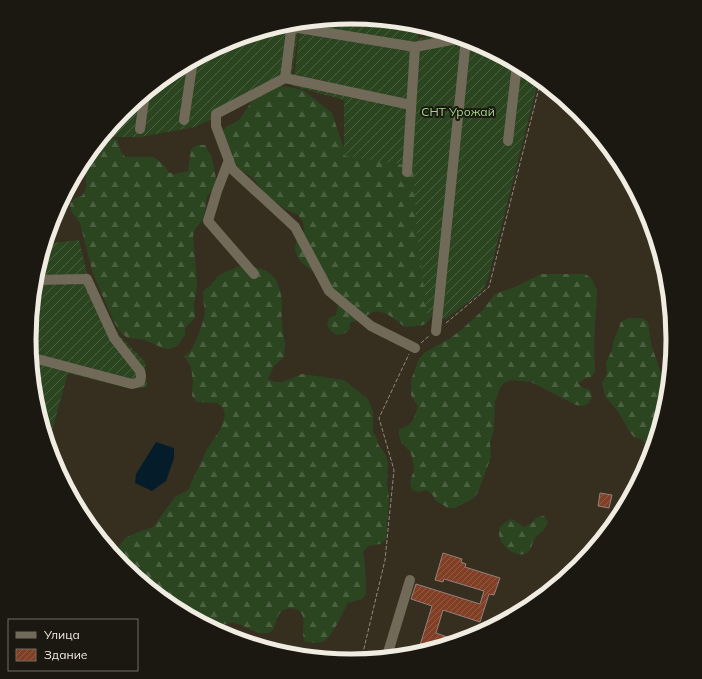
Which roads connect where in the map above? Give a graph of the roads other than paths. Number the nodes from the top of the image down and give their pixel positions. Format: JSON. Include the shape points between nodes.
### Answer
{"nodes":[{"id":1,"x":306,"y":28,"type":"edge"},
{"id":2,"x":291,"y":30,"type":"edge"},
{"id":3,"x":450,"y":40,"type":"edge"},
{"id":4,"x":465,"y":46,"type":"edge"},
{"id":5,"x":415,"y":47,"type":"junction"},
{"id":6,"x":192,"y":67,"type":"edge"},
{"id":7,"x":516,"y":71,"type":"edge"},
{"id":8,"x":285,"y":78,"type":"junction"},
{"id":9,"x":144,"y":101,"type":"edge"},
{"id":10,"x":411,"y":105,"type":"junction"},
{"id":11,"x":184,"y":120,"type":"dead end"},
{"id":12,"x":140,"y":129,"type":"dead end"},
{"id":13,"x":508,"y":140,"type":"dead end"},
{"id":14,"x":229,"y":160,"type":"junction"},
{"id":15,"x":407,"y":172,"type":"dead end"},
{"id":16,"x":254,"y":274,"type":"dead end"},
{"id":17,"x":42,"y":280,"type":"edge"},
{"id":18,"x":436,"y":331,"type":"road end"},
{"id":19,"x":415,"y":348,"type":"road end"},
{"id":20,"x":36,"y":359,"type":"edge"},
{"id":21,"x":410,"y":580,"type":"dead end"},
{"id":22,"x":388,"y":652,"type":"edge"}],
"edges":[{"from":1,"to":5,"type":"lane"},
{"from":2,"to":8,"type":"lane"},
{"from":3,"to":5,"type":"lane"},
{"from":4,"to":18,"type":"lane"},
{"from":5,"to":10,"type":"lane"},
{"from":6,"to":11,"type":"lane"},
{"from":7,"to":13,"type":"lane"},
{"from":8,"to":10,"type":"lane"},
{"from":8,"to":14,"type":"lane","via":[[216,114],[216,126]]},
{"from":9,"to":12,"type":"lane"},
{"from":10,"to":15,"type":"lane"},
{"from":14,"to":16,"type":"lane","via":[[208,221]]},
{"from":14,"to":19,"type":"lane","via":[[232,169],[295,227],[329,291],[372,326]]},
{"from":17,"to":20,"type":"lane","via":[[87,279],[114,338],[140,371],[140,382],[132,384]]},
{"from":21,"to":22,"type":"lane"}]}
